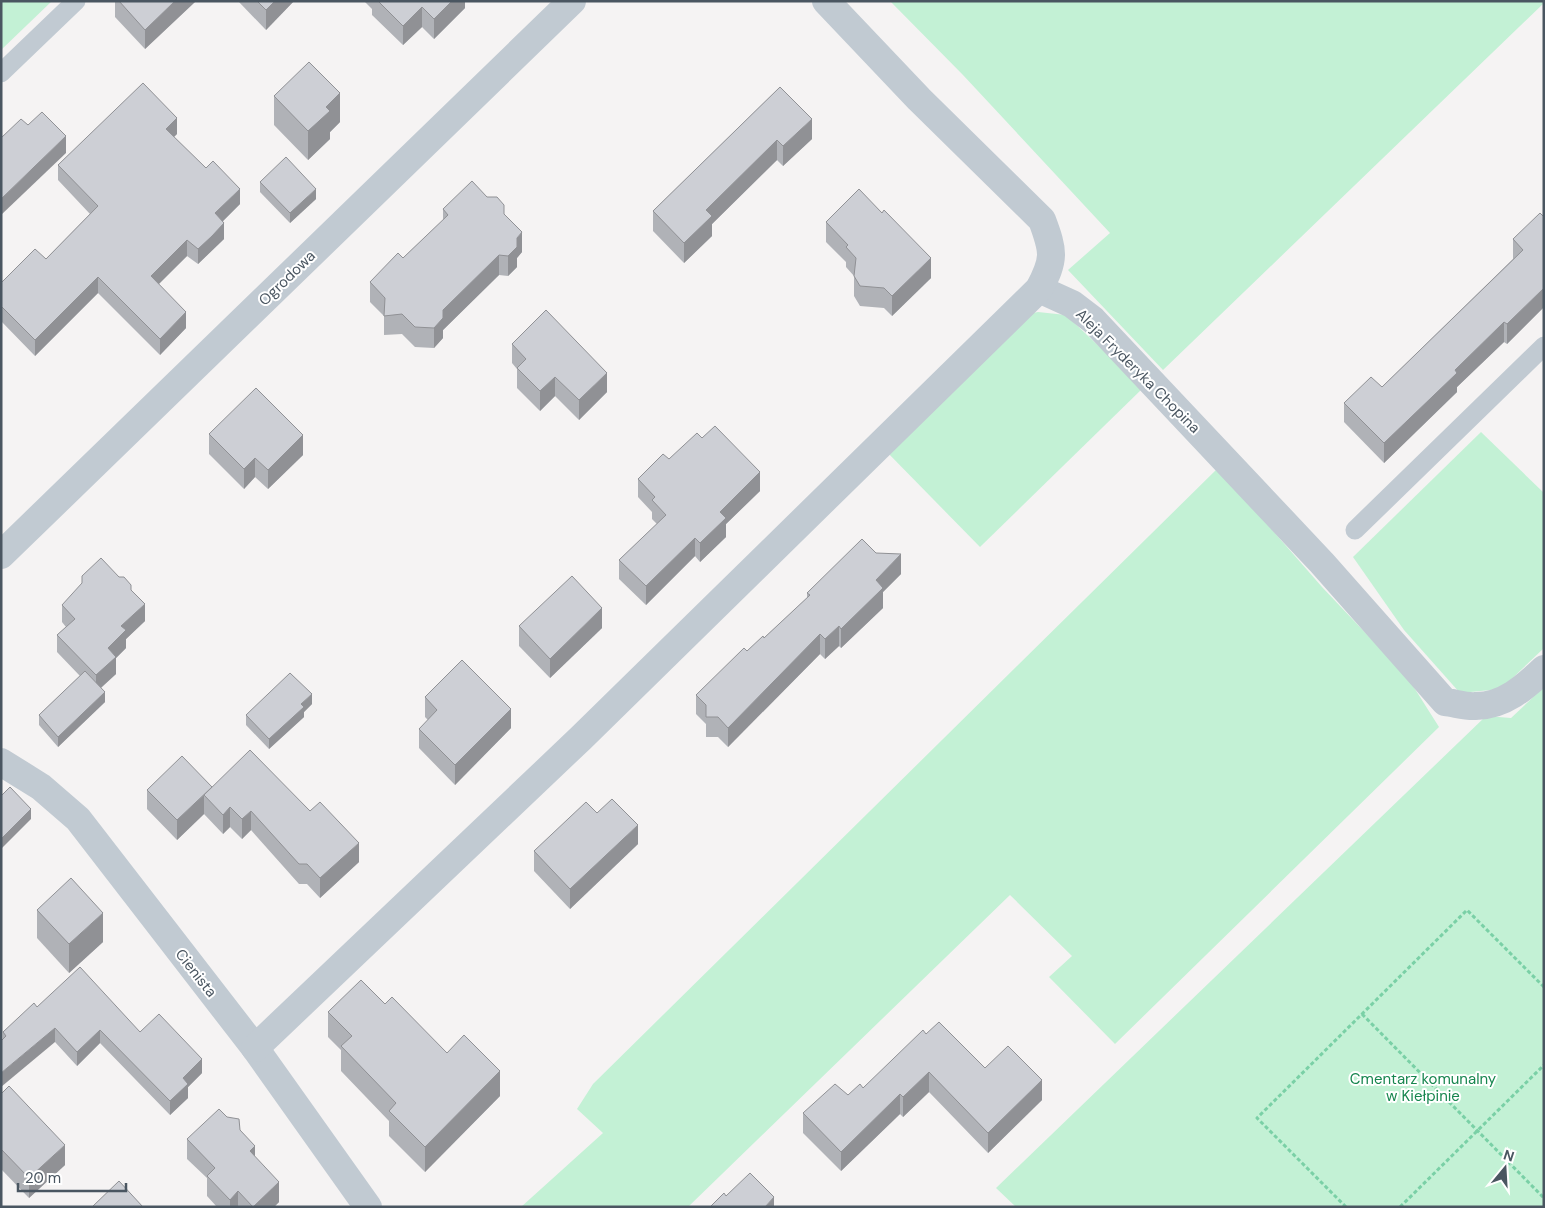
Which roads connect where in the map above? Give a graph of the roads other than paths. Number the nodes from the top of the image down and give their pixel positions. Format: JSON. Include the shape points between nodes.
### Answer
{"nodes":[{"id":1,"x":76,"y":1,"type":"edge"},
{"id":2,"x":572,"y":1,"type":"edge"},
{"id":3,"x":826,"y":1,"type":"edge"},
{"id":4,"x":1,"y":73,"type":"edge"},
{"id":5,"x":1040,"y":289,"type":"junction"},
{"id":6,"x":1544,"y":346,"type":"edge"},
{"id":7,"x":1355,"y":530,"type":"dead end"},
{"id":8,"x":1,"y":555,"type":"edge"},
{"id":9,"x":1544,"y":669,"type":"edge"},
{"id":10,"x":1,"y":762,"type":"edge"},
{"id":11,"x":255,"y":1048,"type":"junction"},
{"id":12,"x":368,"y":1207,"type":"edge"}],
"edges":[{"from":1,"to":4,"type":"lane"},
{"from":2,"to":8,"type":"street","name":"Ogrodowa"},
{"from":3,"to":5,"type":"street","via":[[932,113],[1042,220],[1051,244],[1051,266]]},
{"from":5,"to":9,"type":"street","name":"Aleja Fryderyka Chopina","via":[[1072,304],[1093,320],[1322,564],[1444,702],[1477,706],[1506,698],[1523,689]]},
{"from":5,"to":11,"type":"street","via":[[588,731]]},
{"from":6,"to":7,"type":"lane"},
{"from":10,"to":11,"type":"street","name":"Cienista","via":[[41,786],[78,819]]},
{"from":11,"to":12,"type":"street","name":"Cienista"}]}
